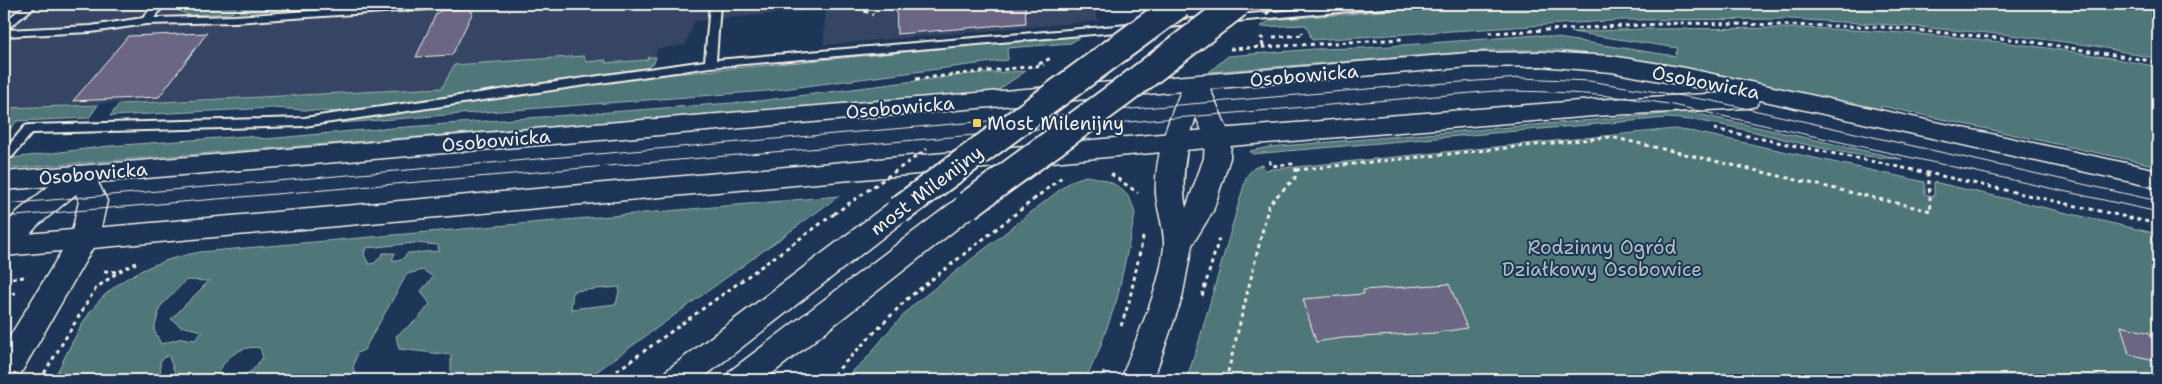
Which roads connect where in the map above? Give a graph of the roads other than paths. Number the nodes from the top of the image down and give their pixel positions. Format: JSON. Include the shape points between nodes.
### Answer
{"nodes":[{"id":1,"x":34,"y":4,"type":"edge"},
{"id":2,"x":160,"y":4,"type":"edge"},
{"id":3,"x":459,"y":4,"type":"edge"},
{"id":4,"x":715,"y":4,"type":"edge"},
{"id":5,"x":1179,"y":4,"type":"edge"},
{"id":6,"x":1236,"y":4,"type":"edge"},
{"id":7,"x":1395,"y":4,"type":"edge"},
{"id":8,"x":146,"y":21,"type":"junction"},
{"id":9,"x":4,"y":27,"type":"edge"},
{"id":10,"x":4,"y":33,"type":"edge"},
{"id":11,"x":710,"y":64,"type":"junction"},
{"id":12,"x":1196,"y":84,"type":"junction"},
{"id":13,"x":1794,"y":100,"type":"junction"},
{"id":14,"x":1218,"y":138,"type":"junction"},
{"id":15,"x":1174,"y":141,"type":"junction"},
{"id":16,"x":8,"y":154,"type":"dead end"},
{"id":17,"x":81,"y":175,"type":"junction"},
{"id":18,"x":2158,"y":179,"type":"edge"},
{"id":19,"x":4,"y":181,"type":"edge"},
{"id":20,"x":86,"y":238,"type":"junction"},
{"id":21,"x":1178,"y":244,"type":"junction"},
{"id":22,"x":4,"y":246,"type":"edge"},
{"id":23,"x":4,"y":374,"type":"edge"},
{"id":24,"x":676,"y":380,"type":"edge"},
{"id":25,"x":741,"y":380,"type":"edge"},
{"id":26,"x":1137,"y":380,"type":"edge"}],
"edges":[{"from":1,"to":9,"type":"lane"},
{"from":2,"to":8,"type":"lane"},
{"from":3,"to":8,"type":"lane","via":[[234,19]]},
{"from":4,"to":11,"type":"lane"},
{"from":5,"to":24,"type":"street","name":"most Milenijny","bridge":true,"via":[[899,210]]},
{"from":6,"to":25,"type":"street","name":"most Milenijny","bridge":true},
{"from":7,"to":11,"type":"lane"},
{"from":8,"to":10,"type":"lane"},
{"from":11,"to":16,"type":"lane","via":[[304,122],[29,130]]},
{"from":12,"to":13,"type":"street","name":"Osobowicka","via":[[1470,60],[1542,60],[1611,64],[1685,76]]},
{"from":12,"to":14,"type":"street"},
{"from":12,"to":15,"type":"street"},
{"from":12,"to":17,"type":"street","name":"Osobowicka"},
{"from":13,"to":14,"type":"street","name":"Osobowicka","via":[[1593,108]]},
{"from":13,"to":18,"type":"street","name":"Osobowicka"},
{"from":14,"to":15,"type":"street","name":"Osobowicka"},
{"from":14,"to":21,"type":"street","via":[[1217,158],[1202,202]]},
{"from":15,"to":20,"type":"street","name":"Osobowicka"},
{"from":15,"to":21,"type":"street","via":[[1170,189]]},
{"from":17,"to":19,"type":"street","name":"Osobowicka"},
{"from":17,"to":20,"type":"street","via":[[93,202]]},
{"from":17,"to":22,"type":"street","via":[[27,219]]},
{"from":20,"to":22,"type":"street","name":"Osobowicka"},
{"from":20,"to":23,"type":"street"},
{"from":21,"to":26,"type":"street","via":[[1163,312]]}]}
